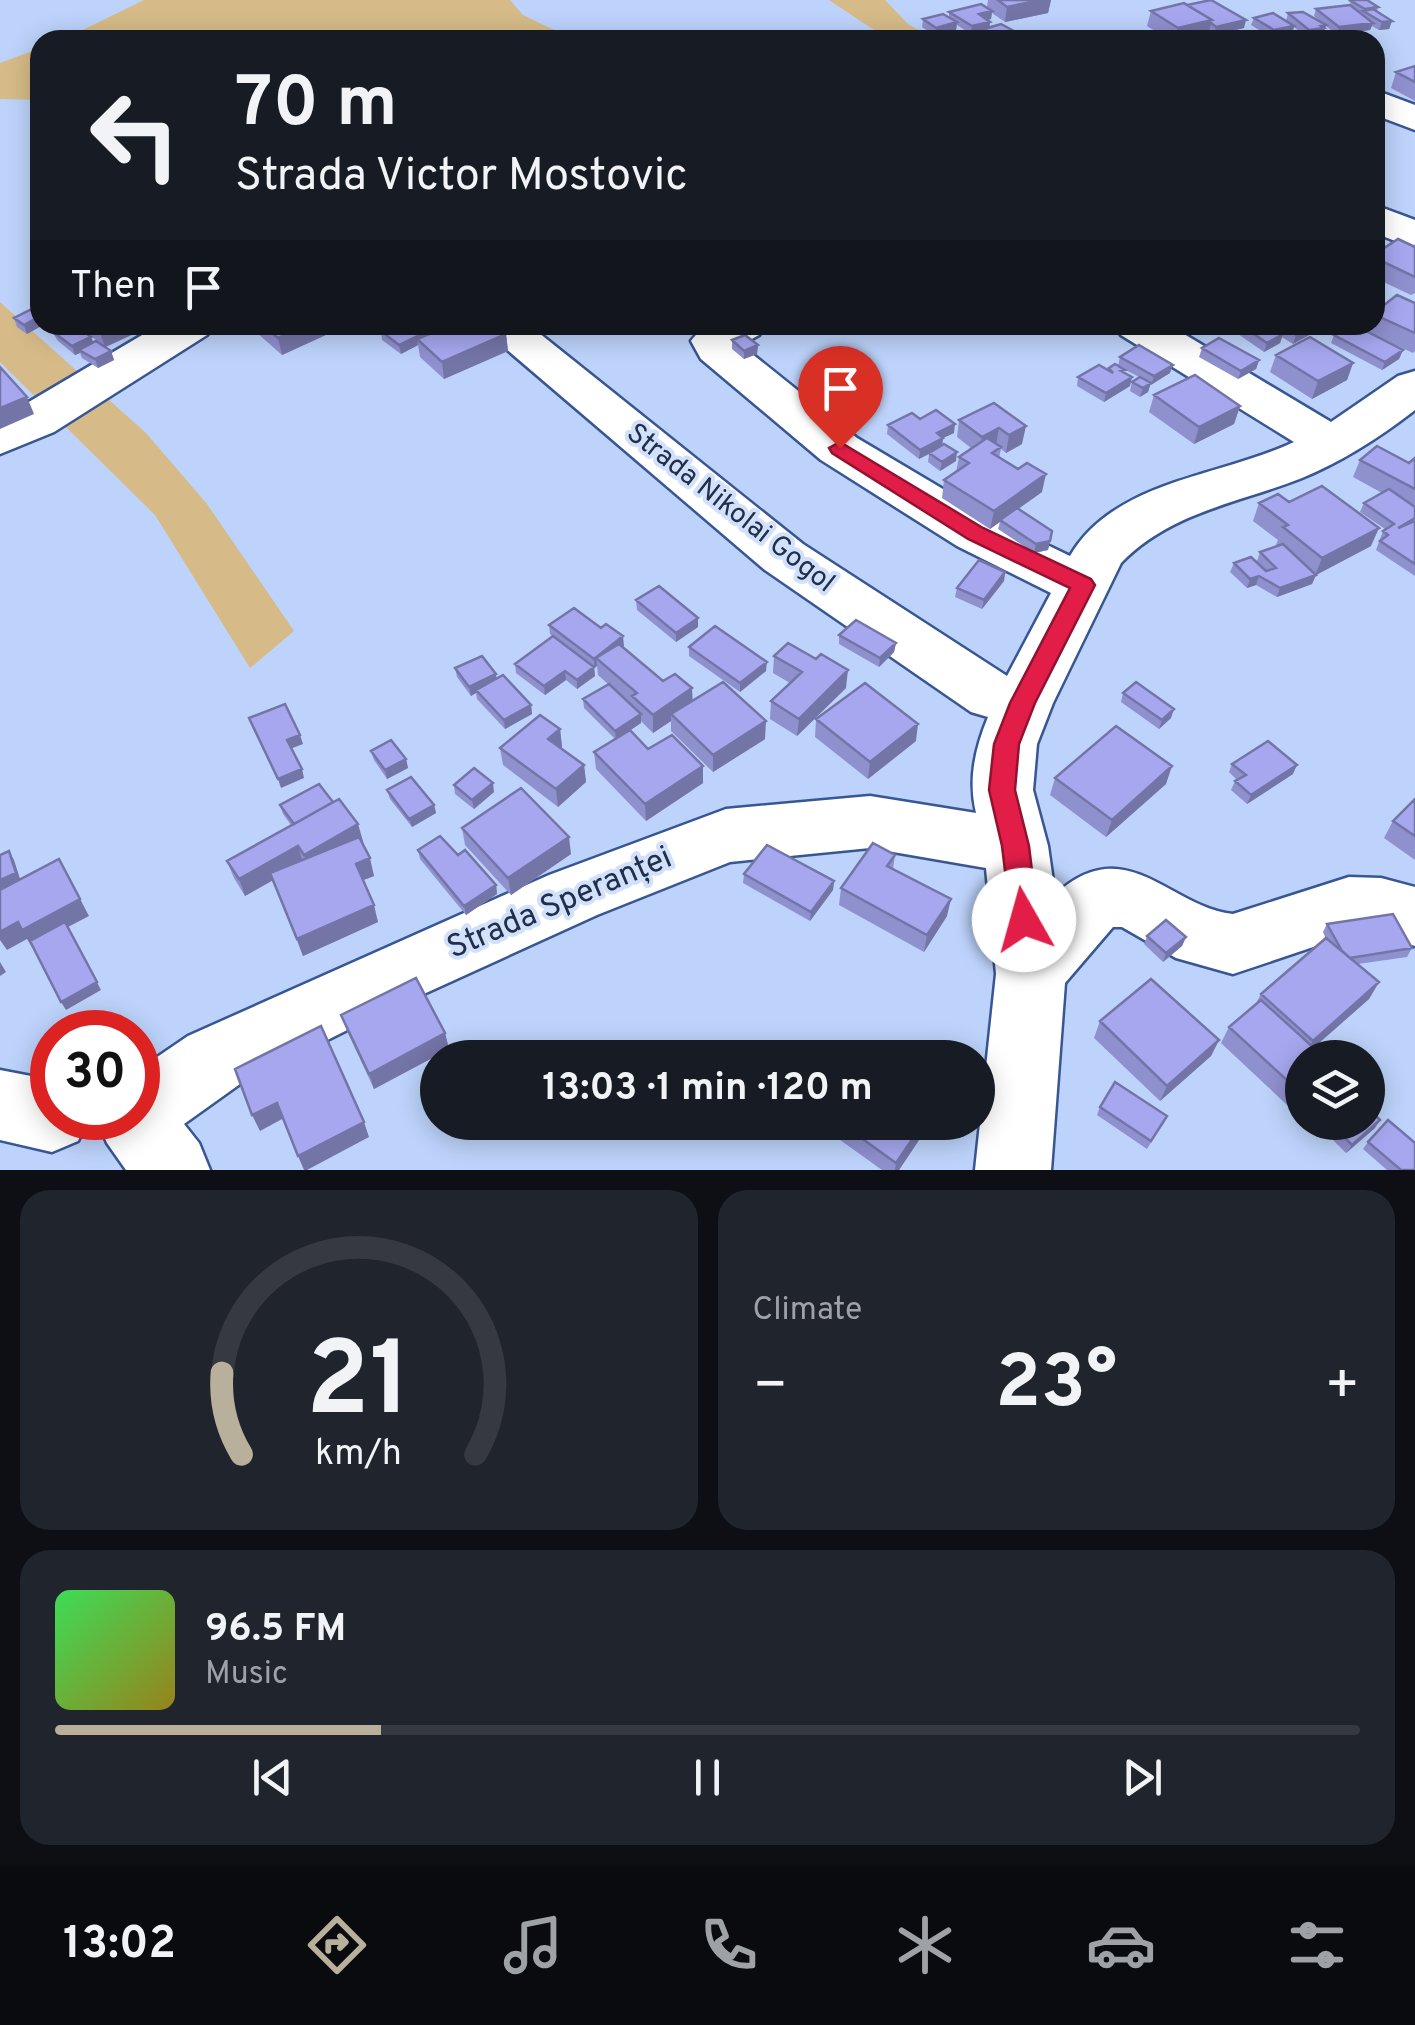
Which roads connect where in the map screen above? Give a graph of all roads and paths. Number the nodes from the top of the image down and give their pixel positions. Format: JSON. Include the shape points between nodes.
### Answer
{"nodes":[{"id":1,"x":1385,"y":106,"type":"edge"},
{"id":2,"x":1415,"y":119,"type":"edge"},
{"id":3,"x":1385,"y":221,"type":"edge"},
{"id":4,"x":1415,"y":236,"type":"edge"},
{"id":5,"x":174,"y":335,"type":"edge"},
{"id":6,"x":513,"y":335,"type":"edge"},
{"id":7,"x":725,"y":335,"type":"edge"},
{"id":8,"x":1153,"y":335,"type":"edge"},
{"id":9,"x":1415,"y":386,"type":"edge"},
{"id":10,"x":0,"y":438,"type":"edge"},
{"id":11,"x":1332,"y":444,"type":"junction"},
{"id":12,"x":1083,"y":585,"type":"junction"},
{"id":13,"x":1023,"y":703,"type":"junction"},
{"id":14,"x":1016,"y":846,"type":"junction"},
{"id":15,"x":1415,"y":917,"type":"edge"},
{"id":16,"x":1031,"y":974,"type":"junction"},
{"id":17,"x":160,"y":1098,"type":"edge"},
{"id":18,"x":0,"y":1105,"type":"edge"},
{"id":19,"x":30,"y":1111,"type":"edge"},
{"id":20,"x":152,"y":1140,"type":"edge"},
{"id":21,"x":172,"y":1170,"type":"edge"},
{"id":22,"x":1013,"y":1170,"type":"edge"}],
"edges":[{"from":1,"to":2,"type":"street"},
{"from":3,"to":4,"type":"street"},
{"from":5,"to":10,"type":"street"},
{"from":6,"to":13,"type":"street","name":"Strada Nikolai Gogol","via":[[784,557],[992,696]]},
{"from":7,"to":12,"type":"street","via":[[714,341],[717,349],[840,448],[976,533]]},
{"from":8,"to":11,"type":"street"},
{"from":9,"to":11,"type":"street"},
{"from":11,"to":12,"type":"street","via":[[1147,514],[1116,532]]},
{"from":12,"to":13,"type":"street"},
{"from":13,"to":14,"type":"street","via":[[1006,744],[1002,790]]},
{"from":14,"to":16,"type":"street"},
{"from":14,"to":17,"type":"street","name":"Strada Speranței","via":[[870,822],[726,836],[346,996],[214,1060]]},
{"from":15,"to":16,"type":"street","via":[[1382,904],[1341,905],[1232,944],[1109,897],[1074,920]]},
{"from":16,"to":22,"type":"street"},
{"from":18,"to":19,"type":"street"},
{"from":20,"to":21,"type":"street"}]}
